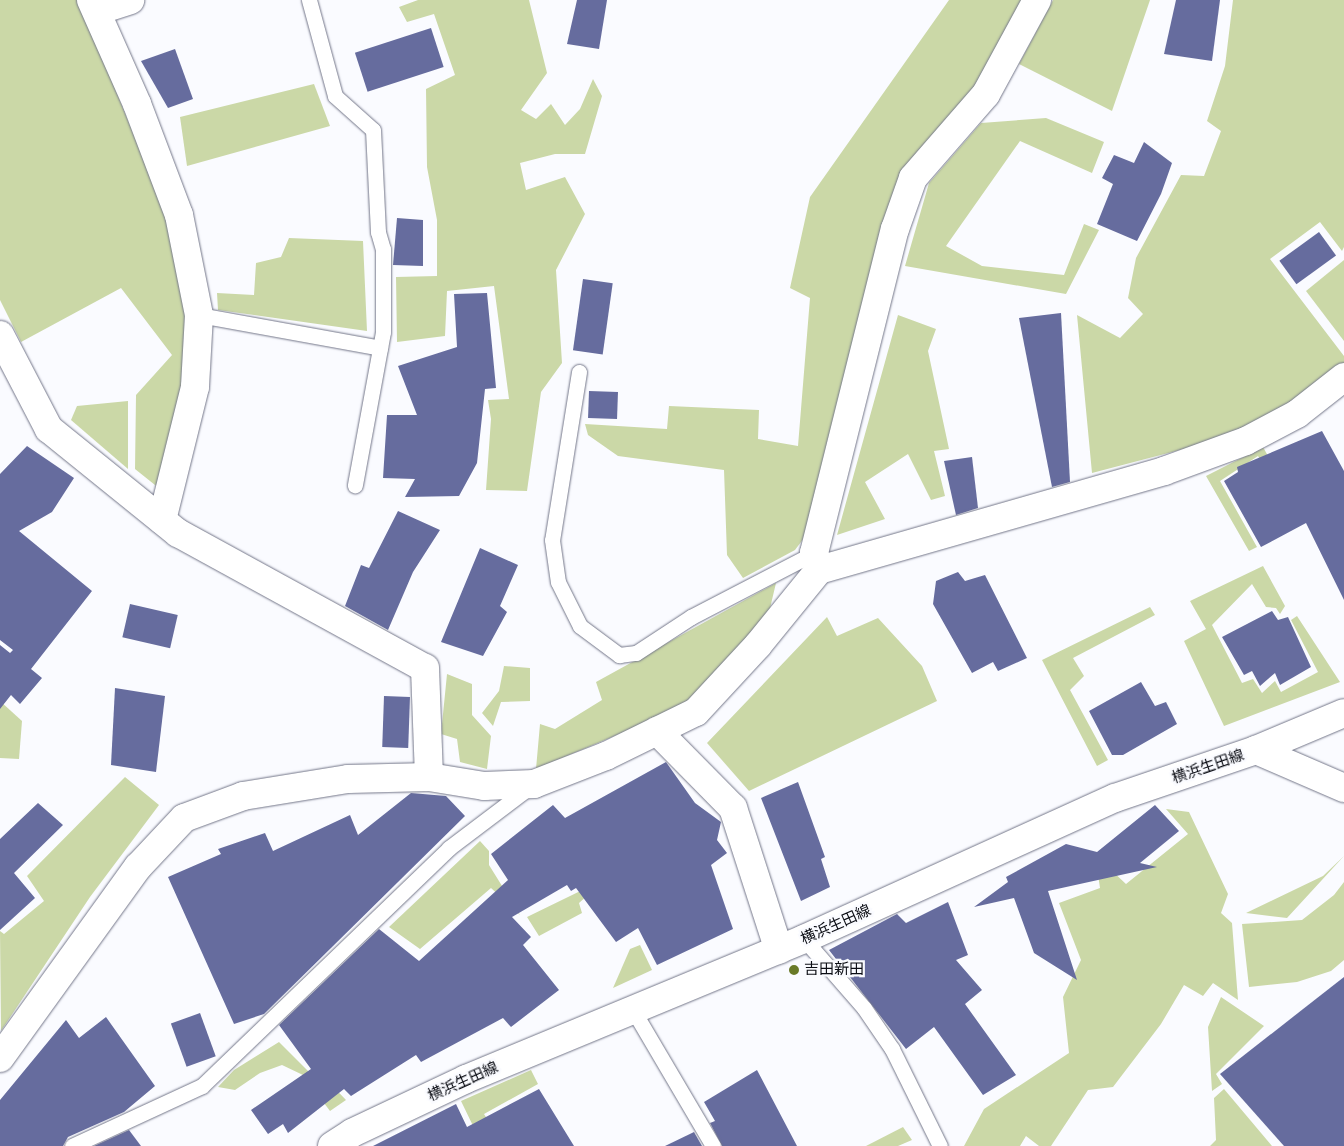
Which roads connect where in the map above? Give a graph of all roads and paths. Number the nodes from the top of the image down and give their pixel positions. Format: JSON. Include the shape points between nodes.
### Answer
{"nodes":[{"id":1,"x":130,"y":0,"type":"edge"},
{"id":2,"x":309,"y":0,"type":"edge"},
{"id":3,"x":1037,"y":0,"type":"edge"},
{"id":4,"x":94,"y":6,"type":"edge"},
{"id":5,"x":199,"y":315,"type":"junction"},
{"id":6,"x":0,"y":335,"type":"edge"},
{"id":7,"x":380,"y":348,"type":"junction"},
{"id":8,"x":579,"y":372,"type":"dead end"},
{"id":9,"x":1344,"y":377,"type":"edge"},
{"id":10,"x":355,"y":485,"type":"dead end"},
{"id":11,"x":162,"y":520,"type":"junction"},
{"id":12,"x":816,"y":562,"type":"junction"},
{"id":13,"x":1344,"y":714,"type":"edge"},
{"id":14,"x":657,"y":731,"type":"junction"},
{"id":15,"x":1256,"y":750,"type":"junction"},
{"id":16,"x":429,"y":777,"type":"junction"},
{"id":17,"x":534,"y":784,"type":"junction"},
{"id":18,"x":1344,"y":788,"type":"edge"},
{"id":19,"x":804,"y":939,"type":"junction"},
{"id":20,"x":779,"y":950,"type":"junction"},
{"id":21,"x":633,"y":1010,"type":"junction"},
{"id":22,"x":0,"y":1058,"type":"edge"},
{"id":23,"x":72,"y":1146,"type":"edge"},
{"id":24,"x":332,"y":1146,"type":"edge"},
{"id":25,"x":713,"y":1146,"type":"edge"},
{"id":26,"x":940,"y":1146,"type":"edge"}],
"edges":[{"from":1,"to":4,"type":"street"},
{"from":2,"to":7,"type":"lane","via":[[335,96],[373,130],[378,232],[383,249]]},
{"from":3,"to":12,"type":"street","via":[[986,94],[913,178],[895,228]]},
{"from":4,"to":5,"type":"street","via":[[179,214]]},
{"from":5,"to":7,"type":"lane"},
{"from":5,"to":11,"type":"street","via":[[195,388]]},
{"from":6,"to":11,"type":"street","via":[[49,429]]},
{"from":7,"to":10,"type":"lane"},
{"from":8,"to":12,"type":"lane","via":[[552,540],[558,582],[580,626],[619,655],[636,653],[691,617]]},
{"from":9,"to":12,"type":"street","via":[[1297,414],[1237,445],[1164,471]]},
{"from":11,"to":16,"type":"street","via":[[178,533],[426,668]]},
{"from":12,"to":14,"type":"street","via":[[758,645],[696,712]]},
{"from":13,"to":15,"type":"street","name":"横浜生田線"},
{"from":14,"to":17,"type":"street"},
{"from":14,"to":20,"type":"street","via":[[733,808]]},
{"from":15,"to":18,"type":"street"},
{"from":15,"to":19,"type":"street","name":"横浜生田線","via":[[1115,798]]},
{"from":16,"to":17,"type":"street","via":[[484,786]]},
{"from":16,"to":22,"type":"street","via":[[348,778],[290,792],[244,796],[184,818],[138,867]]},
{"from":17,"to":23,"type":"lane","via":[[449,848],[202,1086]]},
{"from":19,"to":20,"type":"street","name":"横浜生田線"},
{"from":19,"to":26,"type":"lane","via":[[864,1008],[892,1049]]},
{"from":20,"to":21,"type":"street","name":"横浜生田線"},
{"from":21,"to":24,"type":"street","name":"横浜生田線","via":[[466,1079],[352,1133]]},
{"from":21,"to":25,"type":"lane"}]}
